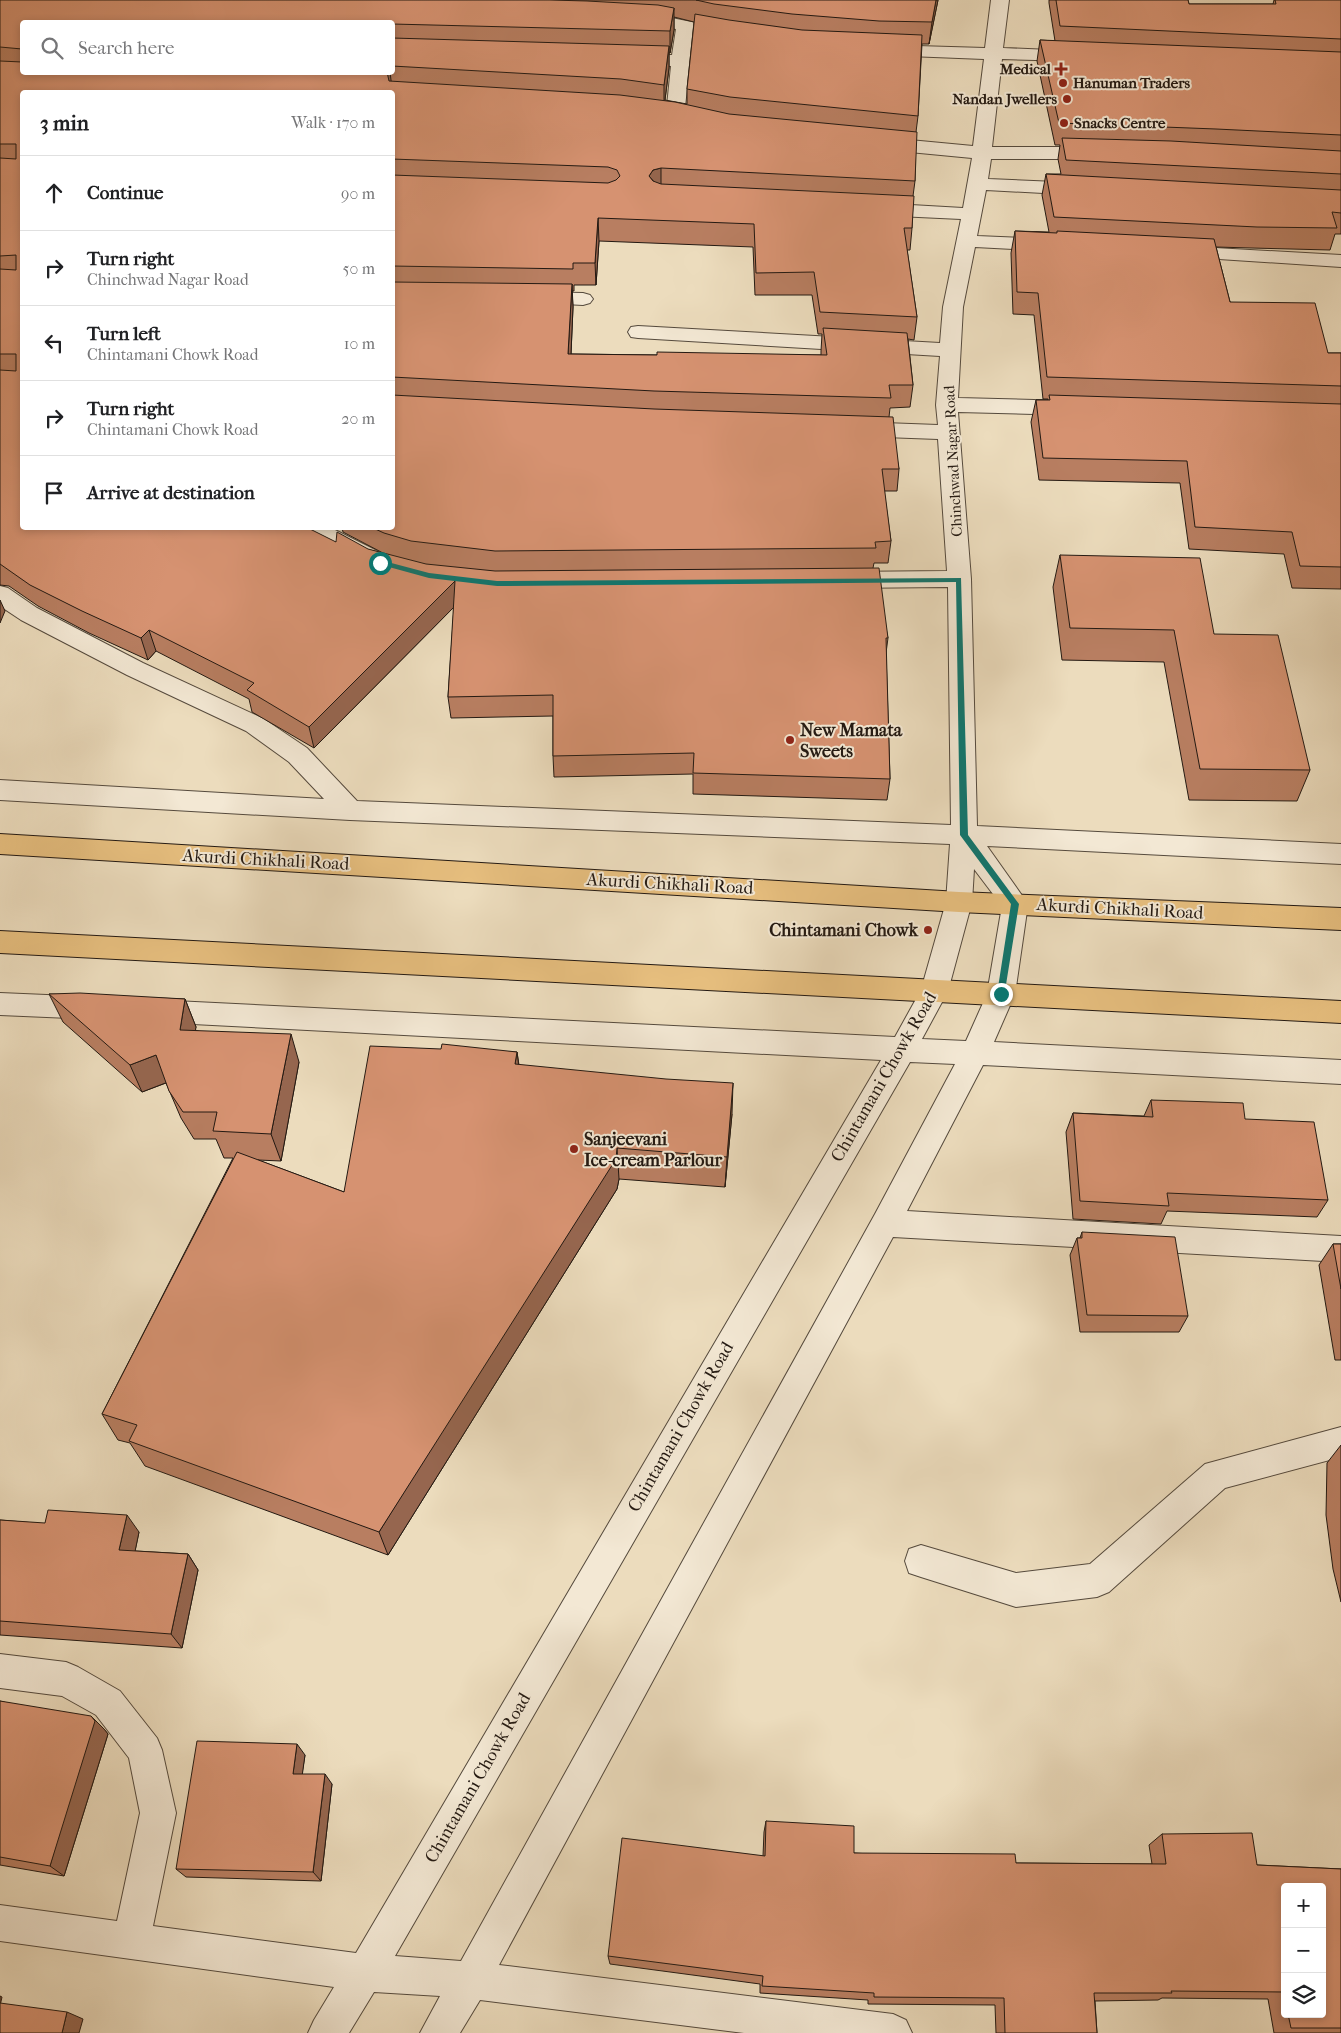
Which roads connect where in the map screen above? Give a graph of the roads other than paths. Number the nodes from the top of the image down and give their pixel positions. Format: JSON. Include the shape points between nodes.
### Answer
{"nodes":[{"id":1,"x":1000,"y":0,"type":"edge"},
{"id":2,"x":623,"y":18,"type":"edge"},
{"id":3,"x":685,"y":26,"type":"junction"},
{"id":4,"x":752,"y":38,"type":"edge"},
{"id":5,"x":867,"y":49,"type":"edge"},
{"id":6,"x":994,"y":52,"type":"junction"},
{"id":7,"x":1093,"y":56,"type":"edge"},
{"id":8,"x":611,"y":59,"type":"edge"},
{"id":9,"x":680,"y":61,"type":"junction"},
{"id":10,"x":675,"y":116,"type":"edge"},
{"id":11,"x":856,"y":141,"type":"edge"},
{"id":12,"x":982,"y":153,"type":"junction"},
{"id":13,"x":1112,"y":153,"type":"edge"},
{"id":14,"x":978,"y":184,"type":"junction"},
{"id":15,"x":1096,"y":190,"type":"edge"},
{"id":16,"x":861,"y":208,"type":"edge"},
{"id":17,"x":972,"y":214,"type":"junction"},
{"id":18,"x":966,"y":240,"type":"junction"},
{"id":19,"x":1065,"y":246,"type":"edge"},
{"id":20,"x":1163,"y":251,"type":"edge"},
{"id":21,"x":1341,"y":261,"type":"edge"},
{"id":22,"x":515,"y":298,"type":"edge"},
{"id":23,"x":583,"y":299,"type":"dead end"},
{"id":24,"x":638,"y":332,"type":"dead end"},
{"id":25,"x":950,"y":350,"type":"junction"},
{"id":26,"x":947,"y":404,"type":"junction"},
{"id":27,"x":1095,"y":409,"type":"edge"},
{"id":28,"x":841,"y":428,"type":"edge"},
{"id":29,"x":950,"y":432,"type":"junction"},
{"id":30,"x":318,"y":530,"type":"edge"},
{"id":31,"x":388,"y":565,"type":"edge"},
{"id":32,"x":959,"y":579,"type":"junction"},
{"id":33,"x":821,"y":580,"type":"edge"},
{"id":34,"x":0,"y":594,"type":"edge"},
{"id":35,"x":0,"y":790,"type":"edge"},
{"id":36,"x":350,"y":810,"type":"junction"},
{"id":37,"x":964,"y":835,"type":"junction"},
{"id":38,"x":0,"y":844,"type":"edge"},
{"id":39,"x":1341,"y":854,"type":"edge"},
{"id":40,"x":959,"y":902,"type":"junction"},
{"id":41,"x":1015,"y":904,"type":"junction"},
{"id":42,"x":1341,"y":919,"type":"edge"},
{"id":43,"x":0,"y":942,"type":"edge"},
{"id":44,"x":934,"y":991,"type":"junction"},
{"id":45,"x":1001,"y":994,"type":"junction"},
{"id":46,"x":0,"y":1004,"type":"edge"},
{"id":47,"x":1341,"y":1012,"type":"edge"},
{"id":48,"x":902,"y":1050,"type":"junction"},
{"id":49,"x":975,"y":1053,"type":"junction"},
{"id":50,"x":1341,"y":1072,"type":"edge"},
{"id":51,"x":885,"y":1223,"type":"junction"},
{"id":52,"x":1341,"y":1248,"type":"edge"},
{"id":53,"x":1341,"y":1442,"type":"edge"},
{"id":54,"x":921,"y":1560,"type":"dead end"},
{"id":55,"x":0,"y":1671,"type":"edge"},
{"id":56,"x":0,"y":1924,"type":"edge"},
{"id":57,"x":132,"y":1941,"type":"junction"},
{"id":58,"x":365,"y":1973,"type":"junction"},
{"id":59,"x":472,"y":1980,"type":"junction"},
{"id":60,"x":327,"y":2033,"type":"edge"},
{"id":61,"x":439,"y":2033,"type":"edge"},
{"id":62,"x":893,"y":2033,"type":"edge"}],
"edges":[{"from":1,"to":6,"type":"street","name":"Chinchwad Nagar Road"},
{"from":2,"to":3,"type":"street"},
{"from":3,"to":4,"type":"street"},
{"from":3,"to":9,"type":"street"},
{"from":5,"to":6,"type":"street"},
{"from":6,"to":7,"type":"street"},
{"from":6,"to":12,"type":"street","name":"Chinchwad Nagar Road"},
{"from":8,"to":9,"type":"street"},
{"from":9,"to":10,"type":"street"},
{"from":11,"to":12,"type":"street"},
{"from":12,"to":13,"type":"street"},
{"from":12,"to":14,"type":"street","name":"Chinchwad Nagar Road"},
{"from":14,"to":15,"type":"street"},
{"from":14,"to":17,"type":"street","name":"Chinchwad Nagar Road"},
{"from":16,"to":17,"type":"street"},
{"from":17,"to":18,"type":"street","name":"Chinchwad Nagar Road"},
{"from":18,"to":19,"type":"street"},
{"from":18,"to":25,"type":"street","name":"Chinchwad Nagar Road","via":[[953,307]]},
{"from":20,"to":21,"type":"street"},
{"from":22,"to":23,"type":"street"},
{"from":24,"to":25,"type":"street"},
{"from":25,"to":26,"type":"street","name":"Chinchwad Nagar Road"},
{"from":26,"to":27,"type":"street"},
{"from":26,"to":29,"type":"street","name":"Chinchwad Nagar Road"},
{"from":28,"to":29,"type":"street"},
{"from":29,"to":32,"type":"street","name":"Chinchwad Nagar Road"},
{"from":30,"to":31,"type":"street"},
{"from":32,"to":33,"type":"street"},
{"from":32,"to":37,"type":"street","name":"Chinchwad Nagar Road"},
{"from":34,"to":36,"type":"street","via":[[29,614],[134,669],[255,725],[298,755]]},
{"from":35,"to":36,"type":"street"},
{"from":36,"to":37,"type":"street"},
{"from":37,"to":39,"type":"street"},
{"from":37,"to":40,"type":"street","name":"Chintamani Chowk Road"},
{"from":37,"to":41,"type":"street"},
{"from":38,"to":40,"type":"main road","name":"Akurdi Chikhali Road"},
{"from":40,"to":41,"type":"main road","name":"Akurdi Chikhali Road"},
{"from":40,"to":44,"type":"street","name":"Chintamani Chowk Road"},
{"from":41,"to":42,"type":"main road","name":"Akurdi Chikhali Road"},
{"from":41,"to":45,"type":"street"},
{"from":43,"to":44,"type":"main road"},
{"from":44,"to":45,"type":"main road"},
{"from":44,"to":48,"type":"street","name":"Chintamani Chowk Road"},
{"from":45,"to":47,"type":"main road"},
{"from":45,"to":49,"type":"street"},
{"from":46,"to":48,"type":"street"},
{"from":48,"to":49,"type":"street"},
{"from":48,"to":58,"type":"street","name":"Chintamani Chowk Road"},
{"from":49,"to":50,"type":"street"},
{"from":49,"to":51,"type":"street"},
{"from":51,"to":52,"type":"street"},
{"from":51,"to":59,"type":"street"},
{"from":53,"to":54,"type":"street","via":[[1216,1475],[1097,1580],[1016,1590]]},
{"from":55,"to":57,"type":"street","via":[[66,1679],[108,1703],[145,1750],[158,1813]]},
{"from":56,"to":57,"type":"street"},
{"from":57,"to":58,"type":"street"},
{"from":58,"to":59,"type":"street"},
{"from":58,"to":60,"type":"street","name":"Chintamani Chowk Road"},
{"from":59,"to":61,"type":"street"},
{"from":59,"to":62,"type":"street"}]}
